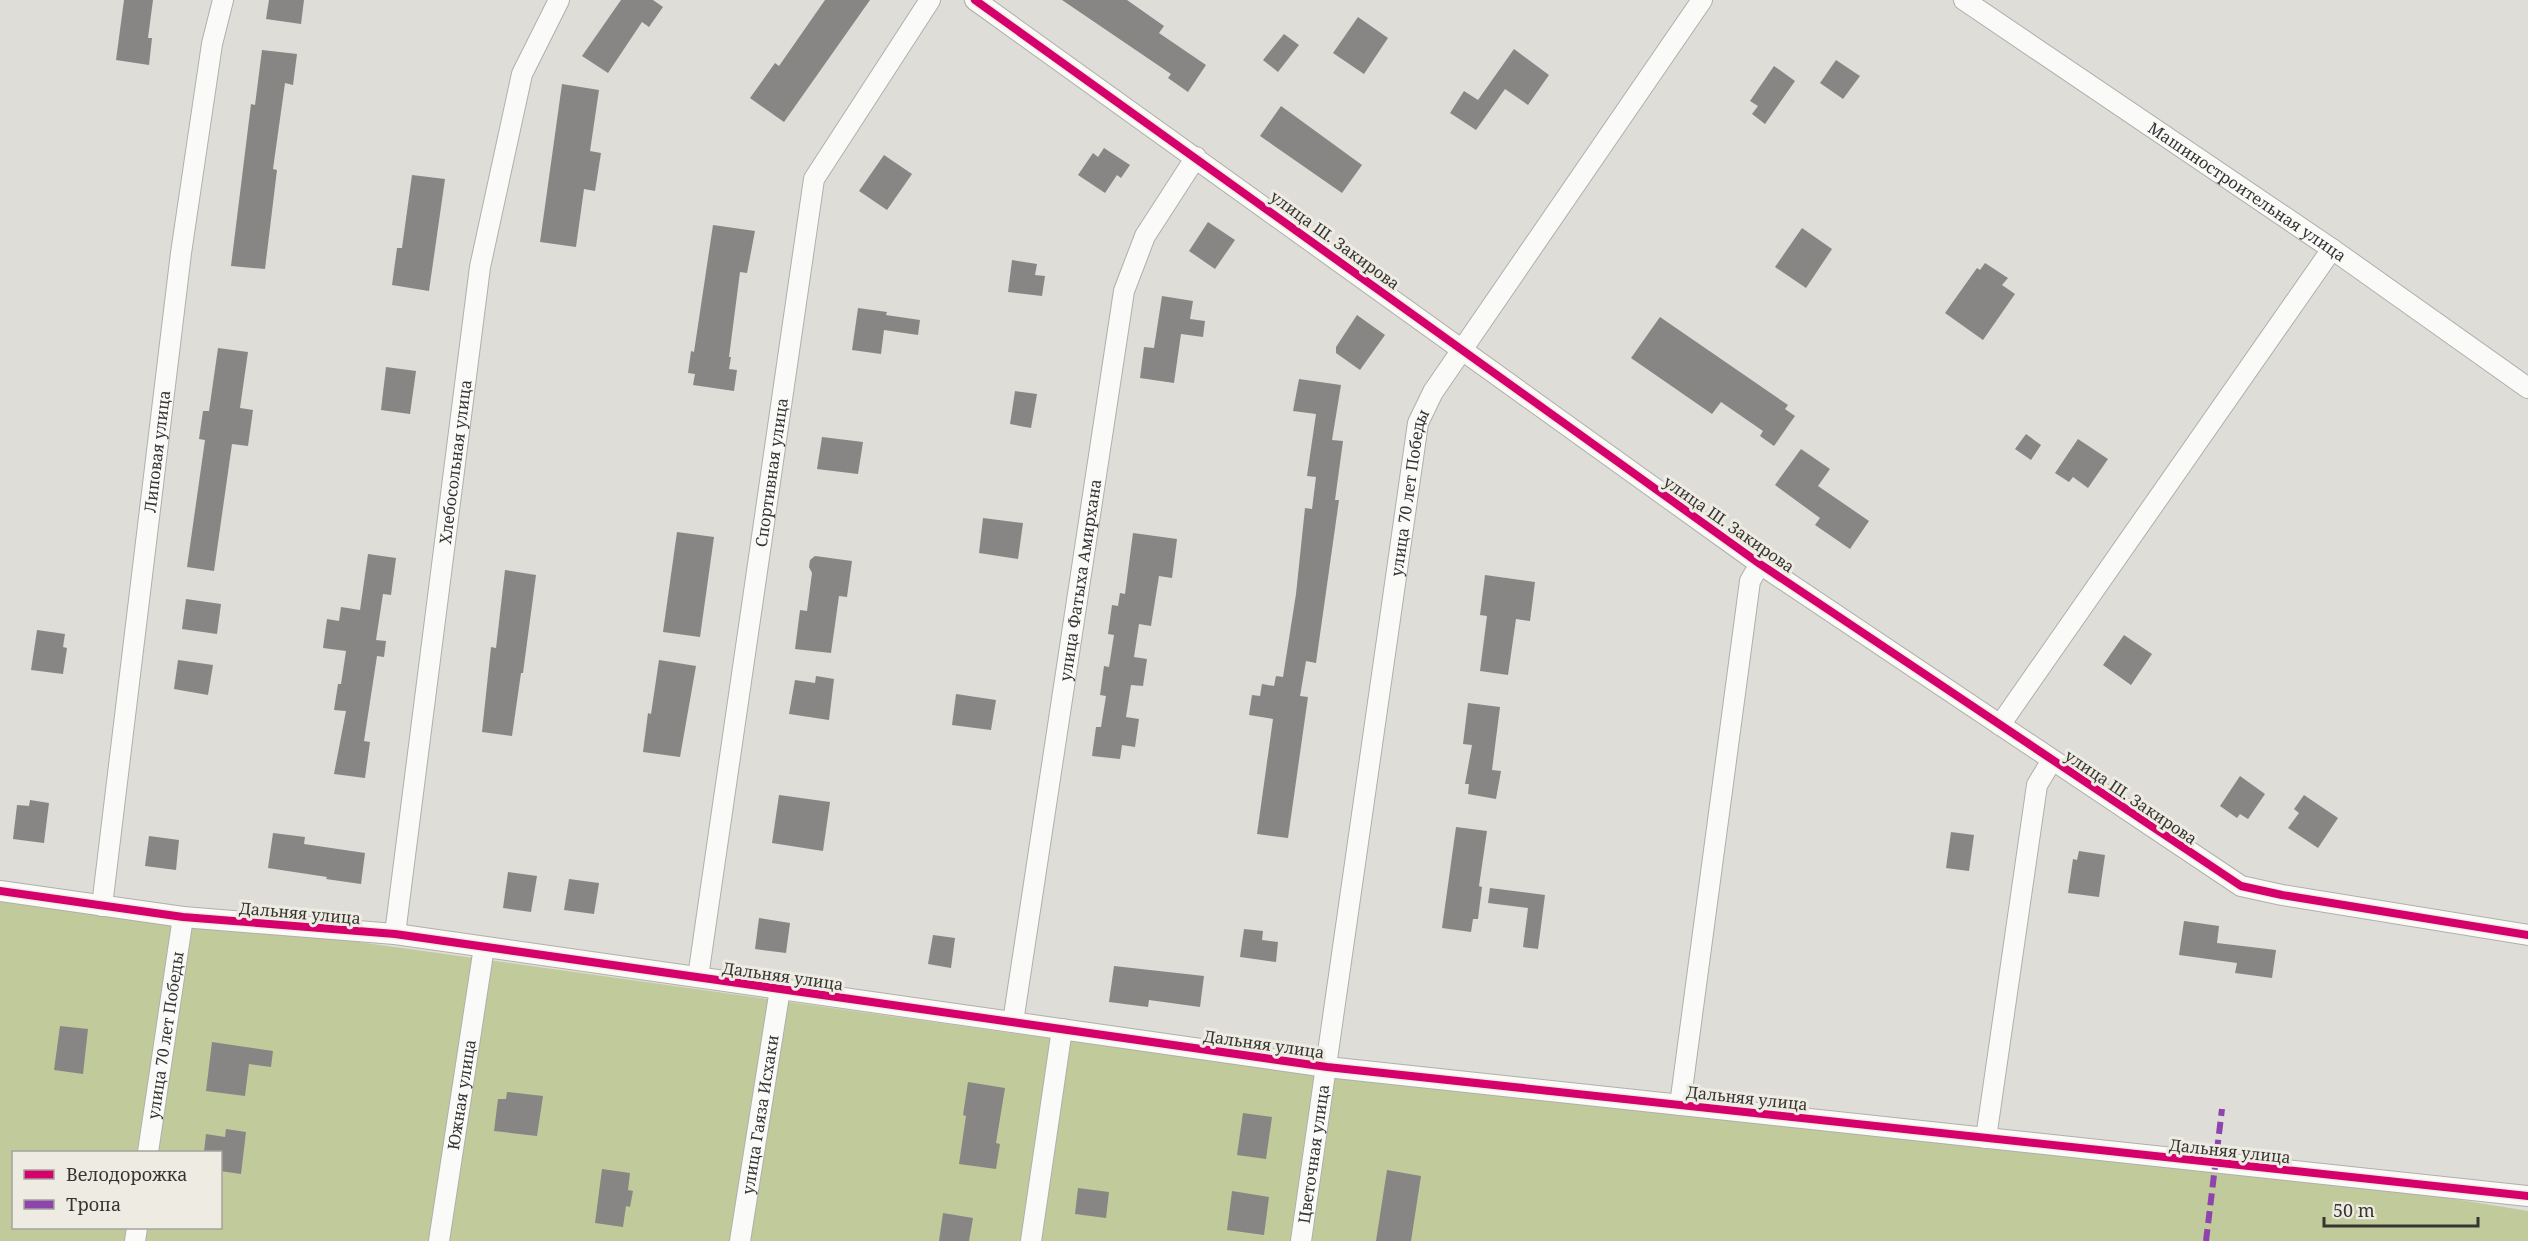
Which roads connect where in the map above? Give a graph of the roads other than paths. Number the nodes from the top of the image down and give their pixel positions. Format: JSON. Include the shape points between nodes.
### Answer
{"nodes":[{"id":1,"x":223,"y":0,"type":"edge"},
{"id":2,"x":559,"y":0,"type":"edge"},
{"id":3,"x":930,"y":0,"type":"edge"},
{"id":4,"x":975,"y":0,"type":"edge"},
{"id":5,"x":1702,"y":0,"type":"edge"},
{"id":6,"x":1964,"y":0,"type":"edge"},
{"id":7,"x":1196,"y":157,"type":"junction"},
{"id":8,"x":2332,"y":249,"type":"junction"},
{"id":9,"x":1462,"y":349,"type":"junction"},
{"id":10,"x":2528,"y":388,"type":"edge"},
{"id":11,"x":1760,"y":564,"type":"junction"},
{"id":12,"x":2000,"y":725,"type":"junction"},
{"id":13,"x":2052,"y":760,"type":"junction"},
{"id":14,"x":0,"y":891,"type":"edge"},
{"id":15,"x":102,"y":906,"type":"junction"},
{"id":16,"x":183,"y":917,"type":"junction"},
{"id":17,"x":395,"y":934,"type":"junction"},
{"id":18,"x":2528,"y":935,"type":"edge"},
{"id":19,"x":484,"y":947,"type":"junction"},
{"id":20,"x":698,"y":977,"type":"junction"},
{"id":21,"x":780,"y":989,"type":"junction"},
{"id":22,"x":1013,"y":1022,"type":"junction"},
{"id":23,"x":1062,"y":1029,"type":"junction"},
{"id":24,"x":1327,"y":1067,"type":"junction"},
{"id":25,"x":1680,"y":1105,"type":"junction"},
{"id":26,"x":1986,"y":1138,"type":"junction"},
{"id":27,"x":148,"y":1151,"type":"edge"},
{"id":28,"x":2528,"y":1196,"type":"edge"},
{"id":29,"x":439,"y":1241,"type":"edge"},
{"id":30,"x":740,"y":1241,"type":"edge"},
{"id":31,"x":1031,"y":1241,"type":"edge"},
{"id":32,"x":1301,"y":1241,"type":"edge"}],
"edges":[{"from":1,"to":15,"type":"street","name":"Липовая улица","via":[[212,44],[181,254]]},
{"from":2,"to":17,"type":"street","name":"Хлебосольная улица","via":[[522,74],[480,267]]},
{"from":3,"to":20,"type":"street","name":"Спортивная улица","via":[[814,179]]},
{"from":4,"to":7,"type":"street","name":"улица Ш. Закирова"},
{"from":5,"to":9,"type":"street","name":"улица 70 лет Победы"},
{"from":6,"to":8,"type":"street","name":"Машиностроительная улица"},
{"from":7,"to":9,"type":"street","name":"улица Ш. Закирова"},
{"from":7,"to":22,"type":"street","name":"улица Фатыха Амирхана","via":[[1144,236],[1124,291]]},
{"from":8,"to":10,"type":"street","name":"Машиностроительная улица"},
{"from":8,"to":12,"type":"street"},
{"from":9,"to":11,"type":"street","name":"улица Ш. Закирова"},
{"from":9,"to":24,"type":"street","name":"улица 70 лет Победы","via":[[1418,423]]},
{"from":11,"to":12,"type":"street","name":"улица Ш. Закирова"},
{"from":11,"to":25,"type":"street","via":[[1750,581]]},
{"from":12,"to":13,"type":"street","name":"улица Ш. Закирова"},
{"from":13,"to":18,"type":"street","name":"улица Ш. Закирова","via":[[2241,886]]},
{"from":13,"to":26,"type":"street","via":[[2037,784]]},
{"from":14,"to":15,"type":"street","name":"Дальняя улица"},
{"from":15,"to":16,"type":"street","name":"Дальняя улица"},
{"from":16,"to":17,"type":"street","name":"Дальняя улица"},
{"from":16,"to":27,"type":"street","name":"улица 70 лет Победы"},
{"from":17,"to":19,"type":"street","name":"Дальняя улица"},
{"from":19,"to":20,"type":"street","name":"Дальняя улица"},
{"from":19,"to":29,"type":"street","name":"Южная улица"},
{"from":20,"to":21,"type":"street","name":"Дальняя улица"},
{"from":21,"to":22,"type":"street","name":"Дальняя улица"},
{"from":21,"to":30,"type":"street","name":"улица Гаяза Исхаки"},
{"from":22,"to":23,"type":"street","name":"Дальняя улица"},
{"from":23,"to":24,"type":"street","name":"Дальняя улица"},
{"from":23,"to":31,"type":"street"},
{"from":24,"to":25,"type":"street","name":"Дальняя улица"},
{"from":24,"to":32,"type":"street","name":"Цветочная улица"},
{"from":25,"to":26,"type":"street","name":"Дальняя улица"},
{"from":26,"to":28,"type":"street","name":"Дальняя улица"}]}
